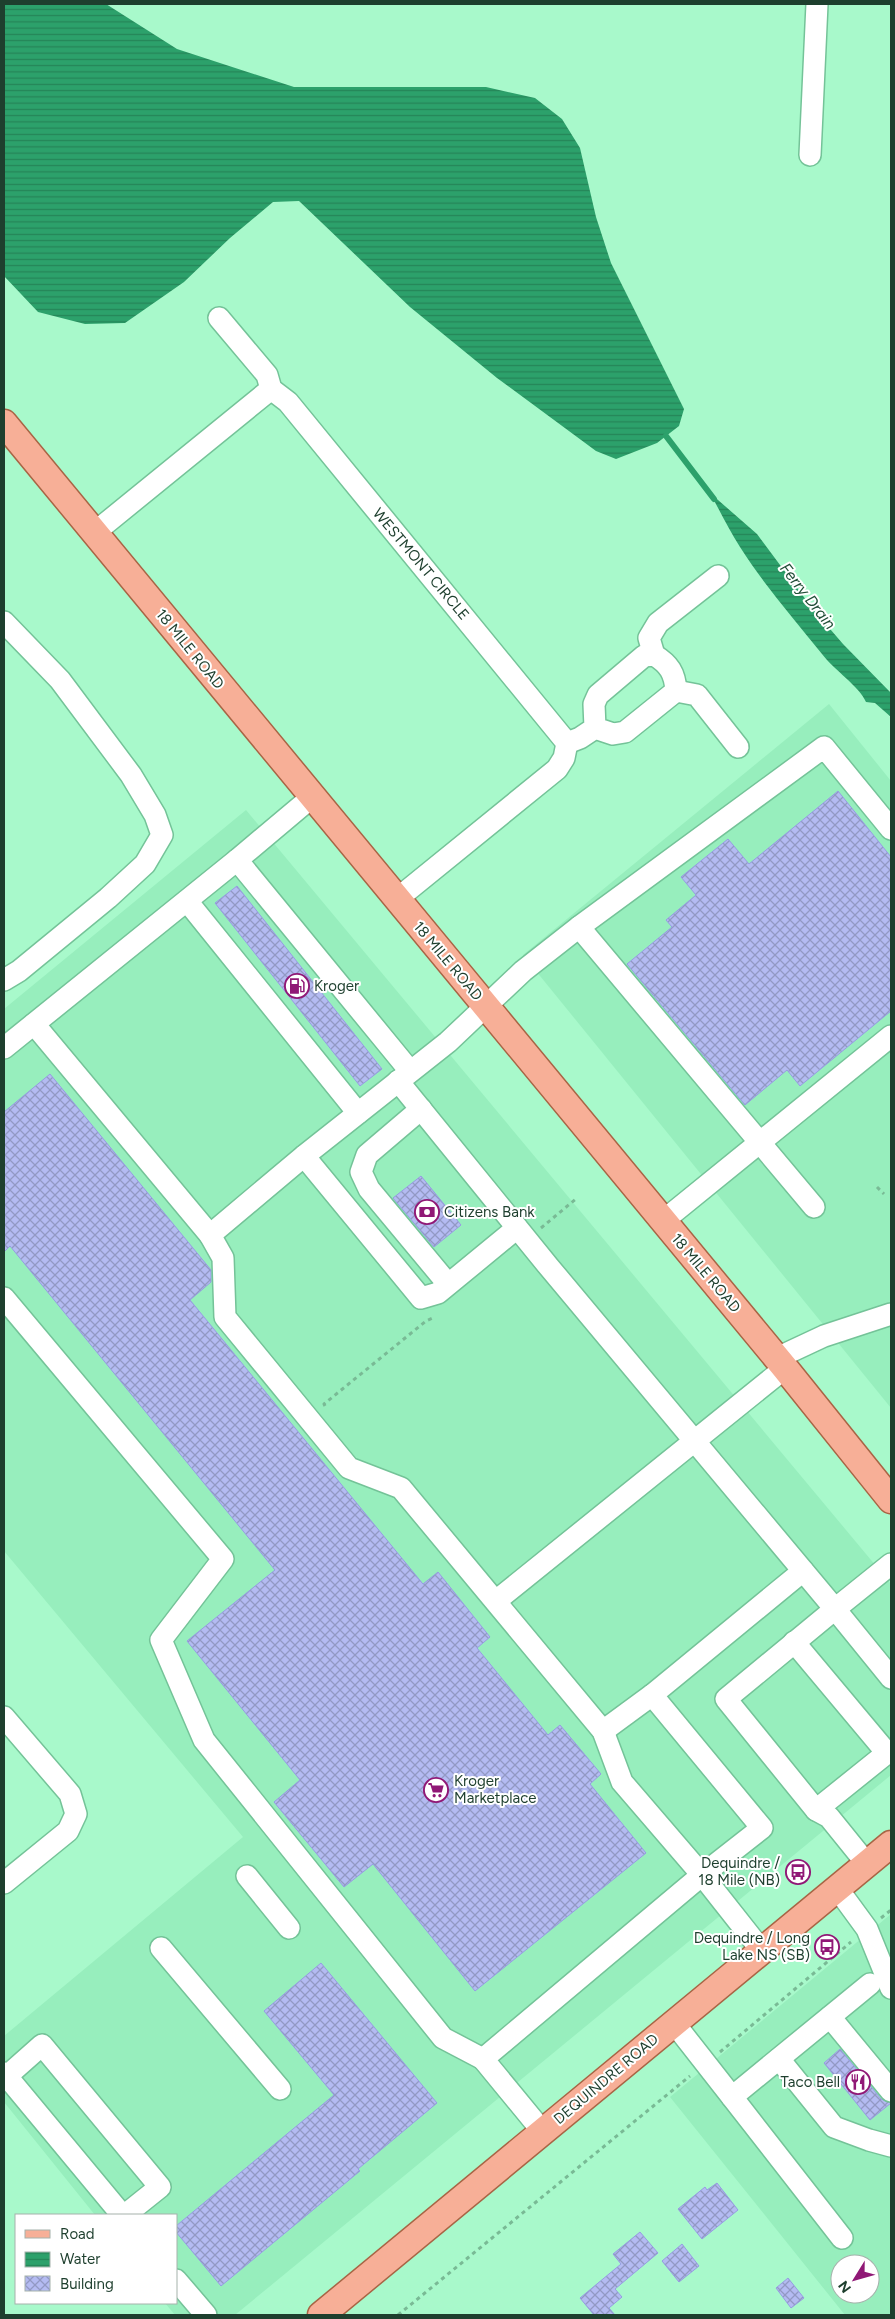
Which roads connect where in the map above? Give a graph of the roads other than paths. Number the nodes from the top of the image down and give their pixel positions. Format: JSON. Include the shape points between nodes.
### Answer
{"nodes":[{"id":1,"x":817,"y":4,"type":"edge"},
{"id":2,"x":810,"y":155,"type":"dead end"},
{"id":3,"x":219,"y":318,"type":"dead end"},
{"id":4,"x":270,"y":389,"type":"junction"},
{"id":5,"x":4,"y":423,"type":"edge"},
{"id":6,"x":94,"y":533,"type":"junction"},
{"id":7,"x":718,"y":576,"type":"dead end"},
{"id":8,"x":4,"y":622,"type":"edge"},
{"id":9,"x":654,"y":654,"type":"junction"},
{"id":10,"x":676,"y":691,"type":"junction"},
{"id":11,"x":594,"y":728,"type":"junction"},
{"id":12,"x":567,"y":743,"type":"junction"},
{"id":13,"x":738,"y":747,"type":"dead end"},
{"id":14,"x":312,"y":797,"type":"junction"},
{"id":15,"x":891,"y":828,"type":"edge"},
{"id":16,"x":237,"y":860,"type":"junction"},
{"id":17,"x":397,"y":899,"type":"junction"},
{"id":18,"x":187,"y":901,"type":"junction"},
{"id":19,"x":579,"y":927,"type":"junction"},
{"id":20,"x":4,"y":980,"type":"edge"},
{"id":21,"x":486,"y":1008,"type":"junction"},
{"id":22,"x":34,"y":1024,"type":"junction"},
{"id":23,"x":891,"y":1036,"type":"edge"},
{"id":24,"x":4,"y":1048,"type":"edge"},
{"id":25,"x":404,"y":1076,"type":"junction"},
{"id":26,"x":421,"y":1109,"type":"junction"},
{"id":27,"x":358,"y":1113,"type":"junction"},
{"id":28,"x":760,"y":1141,"type":"junction"},
{"id":29,"x":304,"y":1156,"type":"junction"},
{"id":30,"x":814,"y":1207,"type":"dead end"},
{"id":31,"x":663,"y":1221,"type":"junction"},
{"id":32,"x":525,"y":1230,"type":"junction"},
{"id":33,"x":210,"y":1235,"type":"junction"},
{"id":34,"x":448,"y":1284,"type":"junction"},
{"id":35,"x":4,"y":1298,"type":"edge"},
{"id":36,"x":891,"y":1314,"type":"edge"},
{"id":37,"x":781,"y":1363,"type":"junction"},
{"id":38,"x":696,"y":1442,"type":"junction"},
{"id":39,"x":891,"y":1500,"type":"edge"},
{"id":40,"x":891,"y":1564,"type":"edge"},
{"id":41,"x":804,"y":1571,"type":"junction"},
{"id":42,"x":496,"y":1601,"type":"junction"},
{"id":43,"x":835,"y":1609,"type":"junction"},
{"id":44,"x":794,"y":1642,"type":"junction"},
{"id":45,"x":891,"y":1678,"type":"edge"},
{"id":46,"x":652,"y":1694,"type":"junction"},
{"id":47,"x":4,"y":1717,"type":"edge"},
{"id":48,"x":603,"y":1731,"type":"junction"},
{"id":49,"x":885,"y":1752,"type":"edge"},
{"id":50,"x":816,"y":1810,"type":"junction"},
{"id":51,"x":891,"y":1844,"type":"edge"},
{"id":52,"x":867,"y":1864,"type":"junction"},
{"id":53,"x":702,"y":1875,"type":"junction"},
{"id":54,"x":247,"y":1876,"type":"dead end"},
{"id":55,"x":4,"y":1883,"type":"edge"},
{"id":56,"x":837,"y":1888,"type":"junction"},
{"id":57,"x":289,"y":1928,"type":"dead end"},
{"id":58,"x":161,"y":1948,"type":"dead end"},
{"id":59,"x":762,"y":1950,"type":"junction"},
{"id":60,"x":870,"y":1984,"type":"dead end"},
{"id":61,"x":891,"y":1988,"type":"edge"},
{"id":62,"x":830,"y":2016,"type":"junction"},
{"id":63,"x":674,"y":2023,"type":"junction"},
{"id":64,"x":483,"y":2059,"type":"junction"},
{"id":65,"x":779,"y":2059,"type":"junction"},
{"id":66,"x":5,"y":2074,"type":"edge"},
{"id":67,"x":280,"y":2089,"type":"dead end"},
{"id":68,"x":891,"y":2091,"type":"edge"},
{"id":69,"x":732,"y":2097,"type":"junction"},
{"id":70,"x":543,"y":2132,"type":"junction"},
{"id":71,"x":891,"y":2146,"type":"edge"},
{"id":72,"x":123,"y":2214,"type":"edge"},
{"id":73,"x":125,"y":2214,"type":"edge"},
{"id":74,"x":842,"y":2238,"type":"dead end"},
{"id":75,"x":178,"y":2282,"type":"edge"},
{"id":76,"x":206,"y":2315,"type":"edge"},
{"id":77,"x":321,"y":2315,"type":"edge"}],
"edges":[{"from":1,"to":2,"type":"street"},
{"from":3,"to":4,"type":"street","name":"WESTMONT CIRCLE","via":[[267,375]]},
{"from":4,"to":6,"type":"street"},
{"from":4,"to":12,"type":"street","name":"WESTMONT CIRCLE","via":[[288,402]]},
{"from":5,"to":6,"type":"main road","name":"18 MILE ROAD"},
{"from":6,"to":14,"type":"main road","name":"18 MILE ROAD"},
{"from":7,"to":9,"type":"street","via":[[658,623],[649,638]]},
{"from":8,"to":20,"type":"street","via":[[60,680],[131,775],[155,815],[162,835],[145,864],[20,971]]},
{"from":9,"to":10,"type":"street","via":[[672,671]]},
{"from":9,"to":11,"type":"street","via":[[644,656],[598,695],[594,704]]},
{"from":10,"to":11,"type":"street","via":[[625,732],[613,734]]},
{"from":10,"to":13,"type":"street","via":[[697,696]]},
{"from":11,"to":12,"type":"street"},
{"from":12,"to":17,"type":"street","via":[[564,758],[557,769]]},
{"from":14,"to":16,"type":"street"},
{"from":14,"to":17,"type":"main road","name":"18 MILE ROAD"},
{"from":15,"to":19,"type":"street","via":[[824,747]]},
{"from":16,"to":18,"type":"street"},
{"from":16,"to":25,"type":"street"},
{"from":17,"to":21,"type":"main road","name":"18 MILE ROAD"},
{"from":18,"to":22,"type":"street"},
{"from":18,"to":27,"type":"street"},
{"from":19,"to":21,"type":"street","via":[[522,971]]},
{"from":19,"to":28,"type":"street"},
{"from":21,"to":25,"type":"street"},
{"from":21,"to":31,"type":"main road","name":"18 MILE ROAD"},
{"from":22,"to":24,"type":"street"},
{"from":22,"to":33,"type":"street"},
{"from":23,"to":28,"type":"street"},
{"from":25,"to":26,"type":"street"},
{"from":25,"to":27,"type":"street"},
{"from":26,"to":32,"type":"street"},
{"from":26,"to":34,"type":"street","via":[[367,1155],[361,1172],[369,1188]]},
{"from":27,"to":29,"type":"street"},
{"from":28,"to":30,"type":"street"},
{"from":28,"to":31,"type":"street"},
{"from":29,"to":33,"type":"street"},
{"from":29,"to":34,"type":"street","via":[[422,1298],[438,1293]]},
{"from":31,"to":37,"type":"main road","name":"18 MILE ROAD"},
{"from":32,"to":34,"type":"street"},
{"from":32,"to":38,"type":"street"},
{"from":33,"to":42,"type":"street","via":[[223,1258],[225,1317],[350,1468],[401,1488]]},
{"from":35,"to":64,"type":"street","via":[[223,1559],[162,1640],[204,1740],[443,2038]]},
{"from":36,"to":37,"type":"street","via":[[824,1336]]},
{"from":37,"to":38,"type":"street"},
{"from":37,"to":39,"type":"main road","name":"18 MILE ROAD"},
{"from":38,"to":41,"type":"street"},
{"from":38,"to":42,"type":"street"},
{"from":40,"to":43,"type":"street"},
{"from":41,"to":43,"type":"street"},
{"from":41,"to":46,"type":"street"},
{"from":42,"to":48,"type":"street"},
{"from":43,"to":44,"type":"street"},
{"from":43,"to":45,"type":"street"},
{"from":44,"to":49,"type":"street"},
{"from":44,"to":50,"type":"street","via":[[726,1699]]},
{"from":46,"to":48,"type":"street"},
{"from":46,"to":53,"type":"street","via":[[762,1828]]},
{"from":47,"to":55,"type":"street","via":[[70,1794],[76,1814],[68,1831]]},
{"from":48,"to":53,"type":"street","via":[[622,1782]]},
{"from":49,"to":50,"type":"street"},
{"from":50,"to":52,"type":"street","via":[[829,1816]]},
{"from":51,"to":52,"type":"main road","name":"DEQUINDRE ROAD"},
{"from":52,"to":56,"type":"main road","name":"DEQUINDRE ROAD"},
{"from":53,"to":59,"type":"street"},
{"from":53,"to":64,"type":"street"},
{"from":54,"to":57,"type":"street"},
{"from":56,"to":59,"type":"main road","name":"DEQUINDRE ROAD"},
{"from":56,"to":61,"type":"street","via":[[868,1929]]},
{"from":58,"to":67,"type":"street"},
{"from":59,"to":63,"type":"main road","name":"DEQUINDRE ROAD"},
{"from":60,"to":62,"type":"street"},
{"from":62,"to":65,"type":"street"},
{"from":62,"to":68,"type":"street"},
{"from":63,"to":69,"type":"street"},
{"from":63,"to":70,"type":"main road","name":"DEQUINDRE ROAD"},
{"from":64,"to":70,"type":"street"},
{"from":65,"to":69,"type":"street"},
{"from":65,"to":71,"type":"street","via":[[834,2127]]},
{"from":66,"to":72,"type":"street"},
{"from":66,"to":73,"type":"street","via":[[42,2045],[160,2187]]},
{"from":69,"to":74,"type":"street"},
{"from":70,"to":77,"type":"main road","name":"DEQUINDRE ROAD"},
{"from":75,"to":76,"type":"street"}]}
